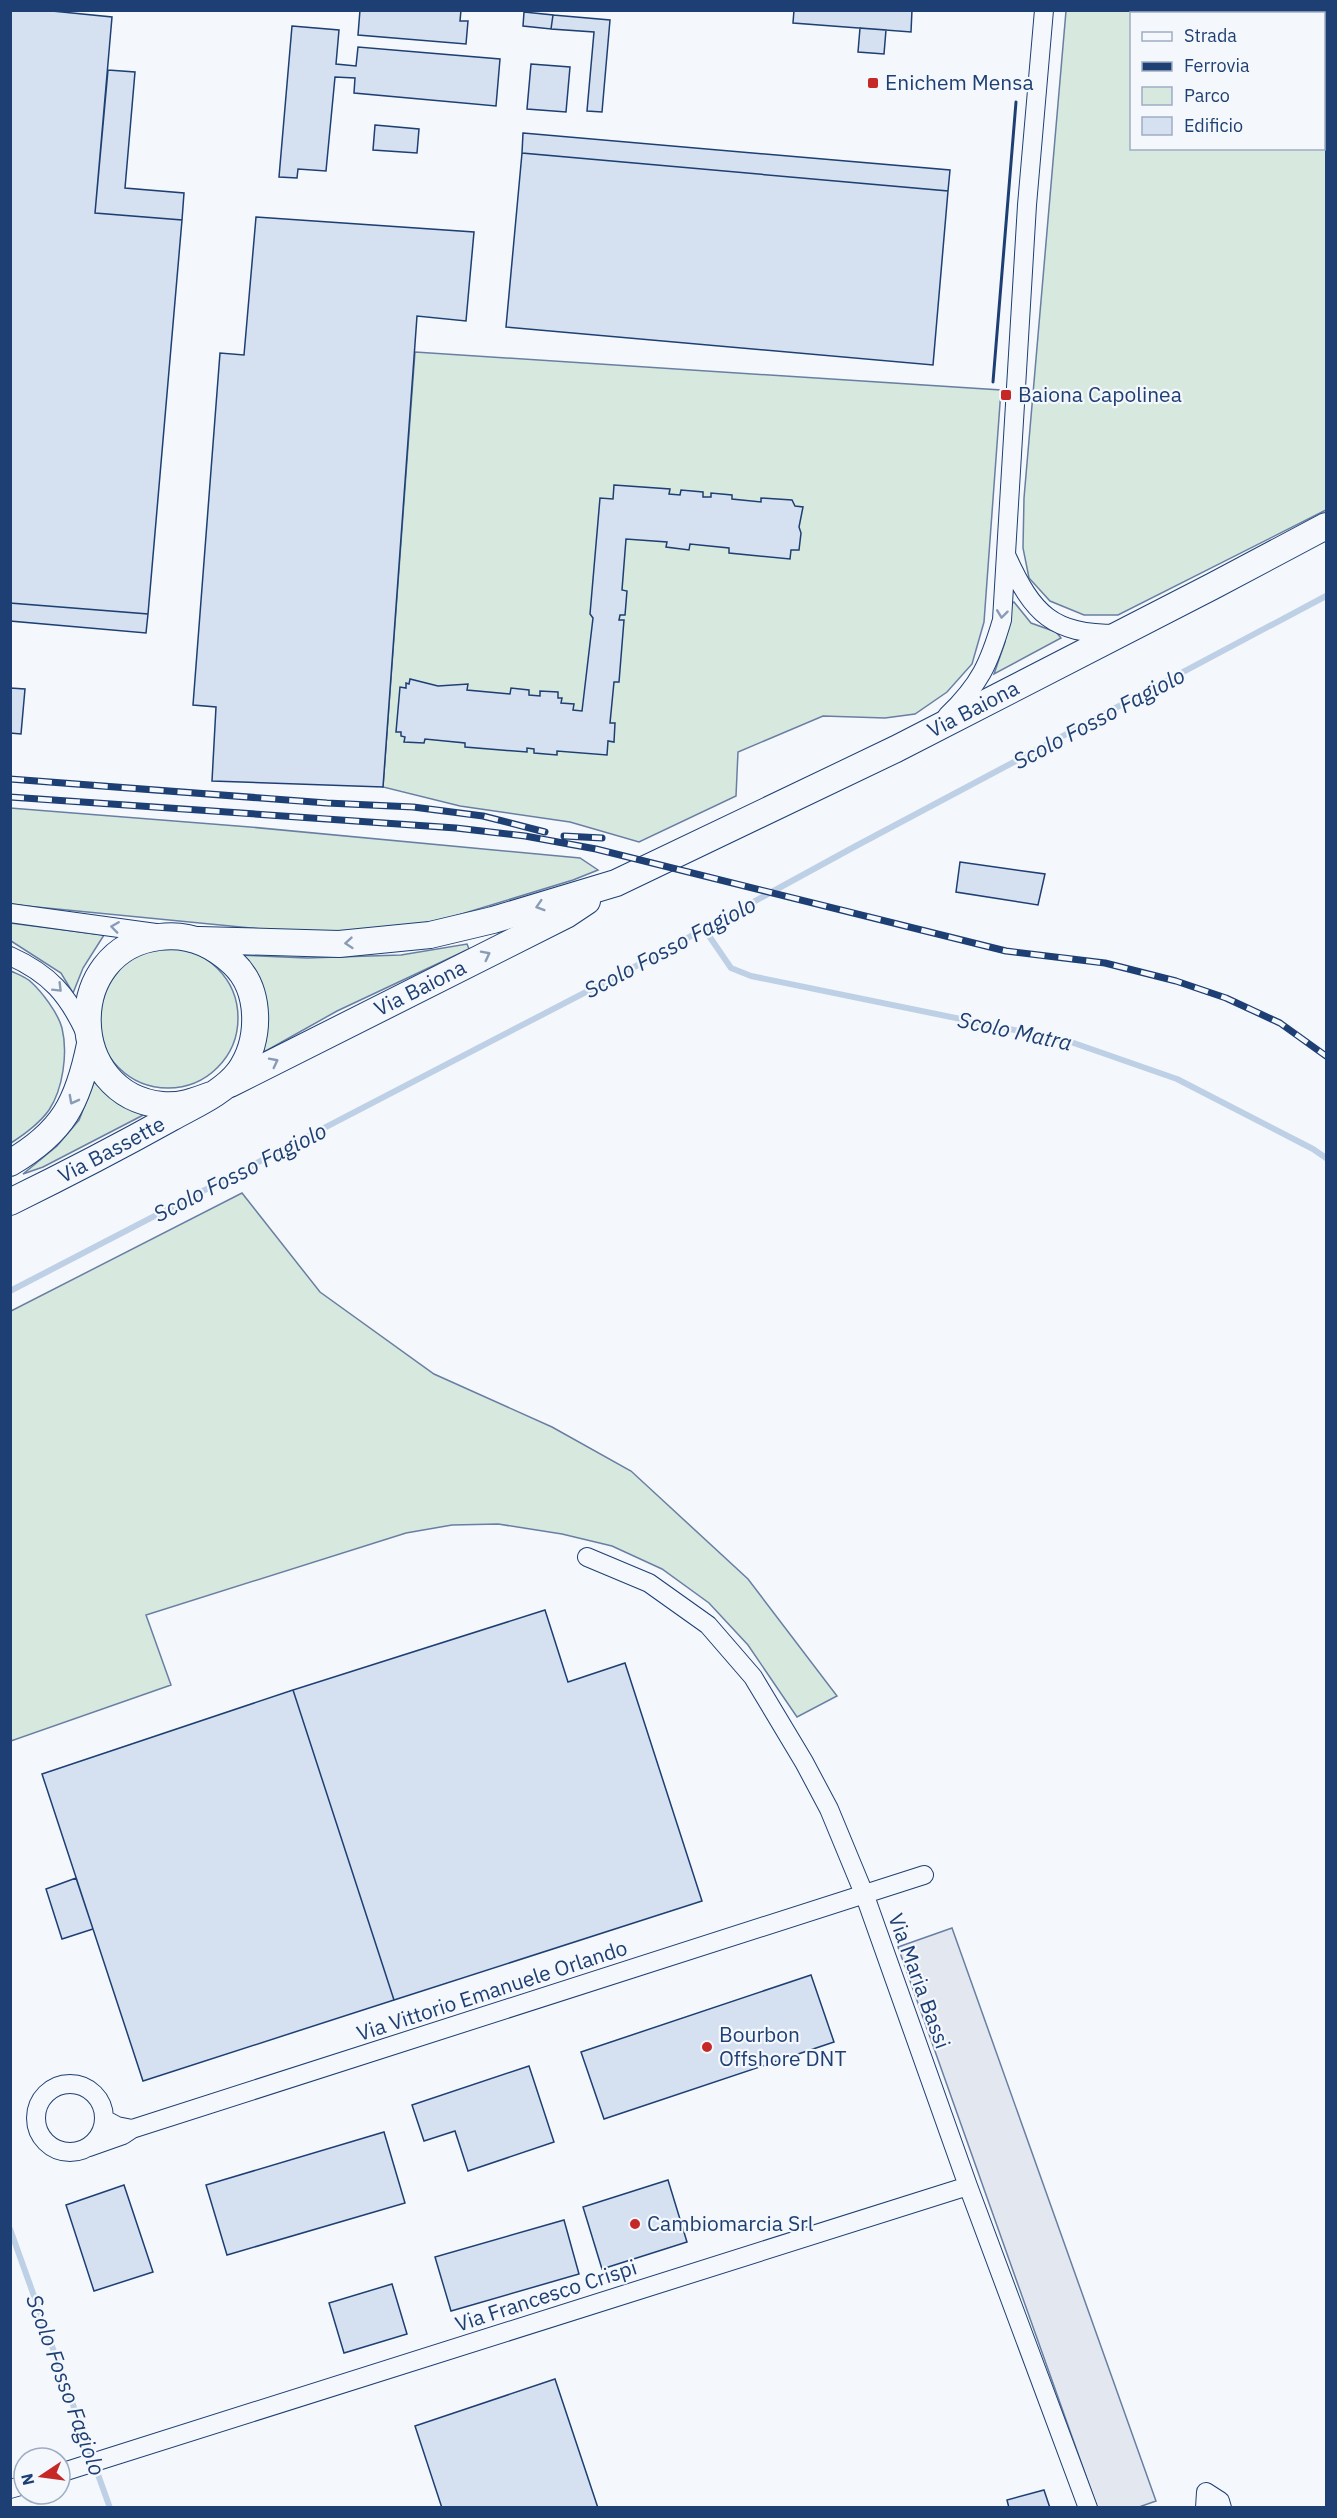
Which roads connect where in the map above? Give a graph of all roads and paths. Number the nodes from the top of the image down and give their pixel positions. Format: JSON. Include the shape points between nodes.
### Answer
{"nodes":[{"id":1,"x":1044,"y":10,"type":"edge"},
{"id":2,"x":1326,"y":526,"type":"edge"},
{"id":3,"x":1006,"y":556,"type":"junction"},
{"id":4,"x":1120,"y":634,"type":"junction"},
{"id":5,"x":933,"y":730,"type":"junction"},
{"id":6,"x":616,"y":883,"type":"junction"},
{"id":7,"x":10,"y":913,"type":"edge"},
{"id":8,"x":173,"y":935,"type":"junction"},
{"id":9,"x":199,"y":940,"type":"junction"},
{"id":10,"x":10,"y":956,"type":"edge"},
{"id":11,"x":89,"y":1040,"type":"junction"},
{"id":12,"x":216,"y":1092,"type":"junction"},
{"id":13,"x":10,"y":1163,"type":"edge"},
{"id":14,"x":10,"y":1202,"type":"edge"},
{"id":15,"x":587,"y":1557,"type":"dead end"},
{"id":16,"x":924,"y":1875,"type":"dead end"},
{"id":17,"x":865,"y":1896,"type":"junction"},
{"id":18,"x":104,"y":2119,"type":"junction"},
{"id":19,"x":132,"y":2129,"type":"junction"},
{"id":20,"x":85,"y":2148,"type":"junction"},
{"id":21,"x":968,"y":2186,"type":"junction"},
{"id":22,"x":72,"y":2469,"type":"edge"},
{"id":23,"x":1088,"y":2508,"type":"edge"},
{"id":24,"x":1205,"y":2508,"type":"edge"},
{"id":25,"x":1222,"y":2508,"type":"edge"}],
"edges":[{"from":1,"to":3,"type":"street","via":[[1027,205]]},
{"from":2,"to":4,"type":"main road","name":"Via Baiona"},
{"from":3,"to":4,"type":"street","via":[[1035,608],[1057,624],[1087,634]]},
{"from":3,"to":5,"type":"street","one_way":true,"via":[[1002,620],[991,659],[967,697]]},
{"from":4,"to":5,"type":"main road","name":"Via Baiona"},
{"from":5,"to":6,"type":"main road","name":"Via Baiona"},
{"from":6,"to":9,"type":"main road","name":"Via Baiona","one_way":true,"via":[[429,935],[339,944]]},
{"from":12,"to":6,"type":"main road","name":"Via Baiona","one_way":true,"via":[[566,915]]},
{"from":8,"to":7,"type":"street","one_way":true},
{"from":8,"to":9,"type":"main road"},
{"from":8,"to":11,"type":"main road","via":[[148,938],[125,949],[106,965],[93,987],[87,1012]]},
{"from":9,"to":12,"type":"main road","via":[[219,950],[236,966],[255,1007],[250,1053],[238,1072]]},
{"from":10,"to":11,"type":"street","one_way":true,"via":[[32,966],[60,988],[74,1006]]},
{"from":11,"to":12,"type":"main road","via":[[100,1067],[117,1086],[138,1099],[162,1105],[187,1104]]},
{"from":11,"to":13,"type":"main road","name":"Via Bassette","one_way":true,"via":[[80,1087],[63,1118],[46,1139]]},
{"from":12,"to":14,"type":"main road","name":"Via Bassette"},
{"from":15,"to":17,"type":"street","name":"Via Maria Bassi","via":[[648,1583],[708,1625],[753,1677],[829,1809]]},
{"from":16,"to":17,"type":"street","name":"Via Vittorio Emanuele Orlando"},
{"from":17,"to":19,"type":"street","name":"Via Vittorio Emanuele Orlando"},
{"from":17,"to":21,"type":"street","name":"Via Maria Bassi"},
{"from":18,"to":19,"type":"street"},
{"from":18,"to":20,"type":"street","via":[[98,2136]]},
{"from":18,"to":20,"type":"street","name":"Via Vittorio Emanuele Orlando","via":[[98,2098],[80,2085],[59,2085],[42,2099],[36,2120],[44,2140],[63,2151]]},
{"from":19,"to":20,"type":"street","name":"Via Vittorio Emanuele Orlando"},
{"from":21,"to":22,"type":"street","name":"Via Francesco Crispi"},
{"from":21,"to":23,"type":"street","name":"Via Maria Bassi"},
{"from":24,"to":25,"type":"street","via":[[1206,2492],[1220,2501]]}]}
